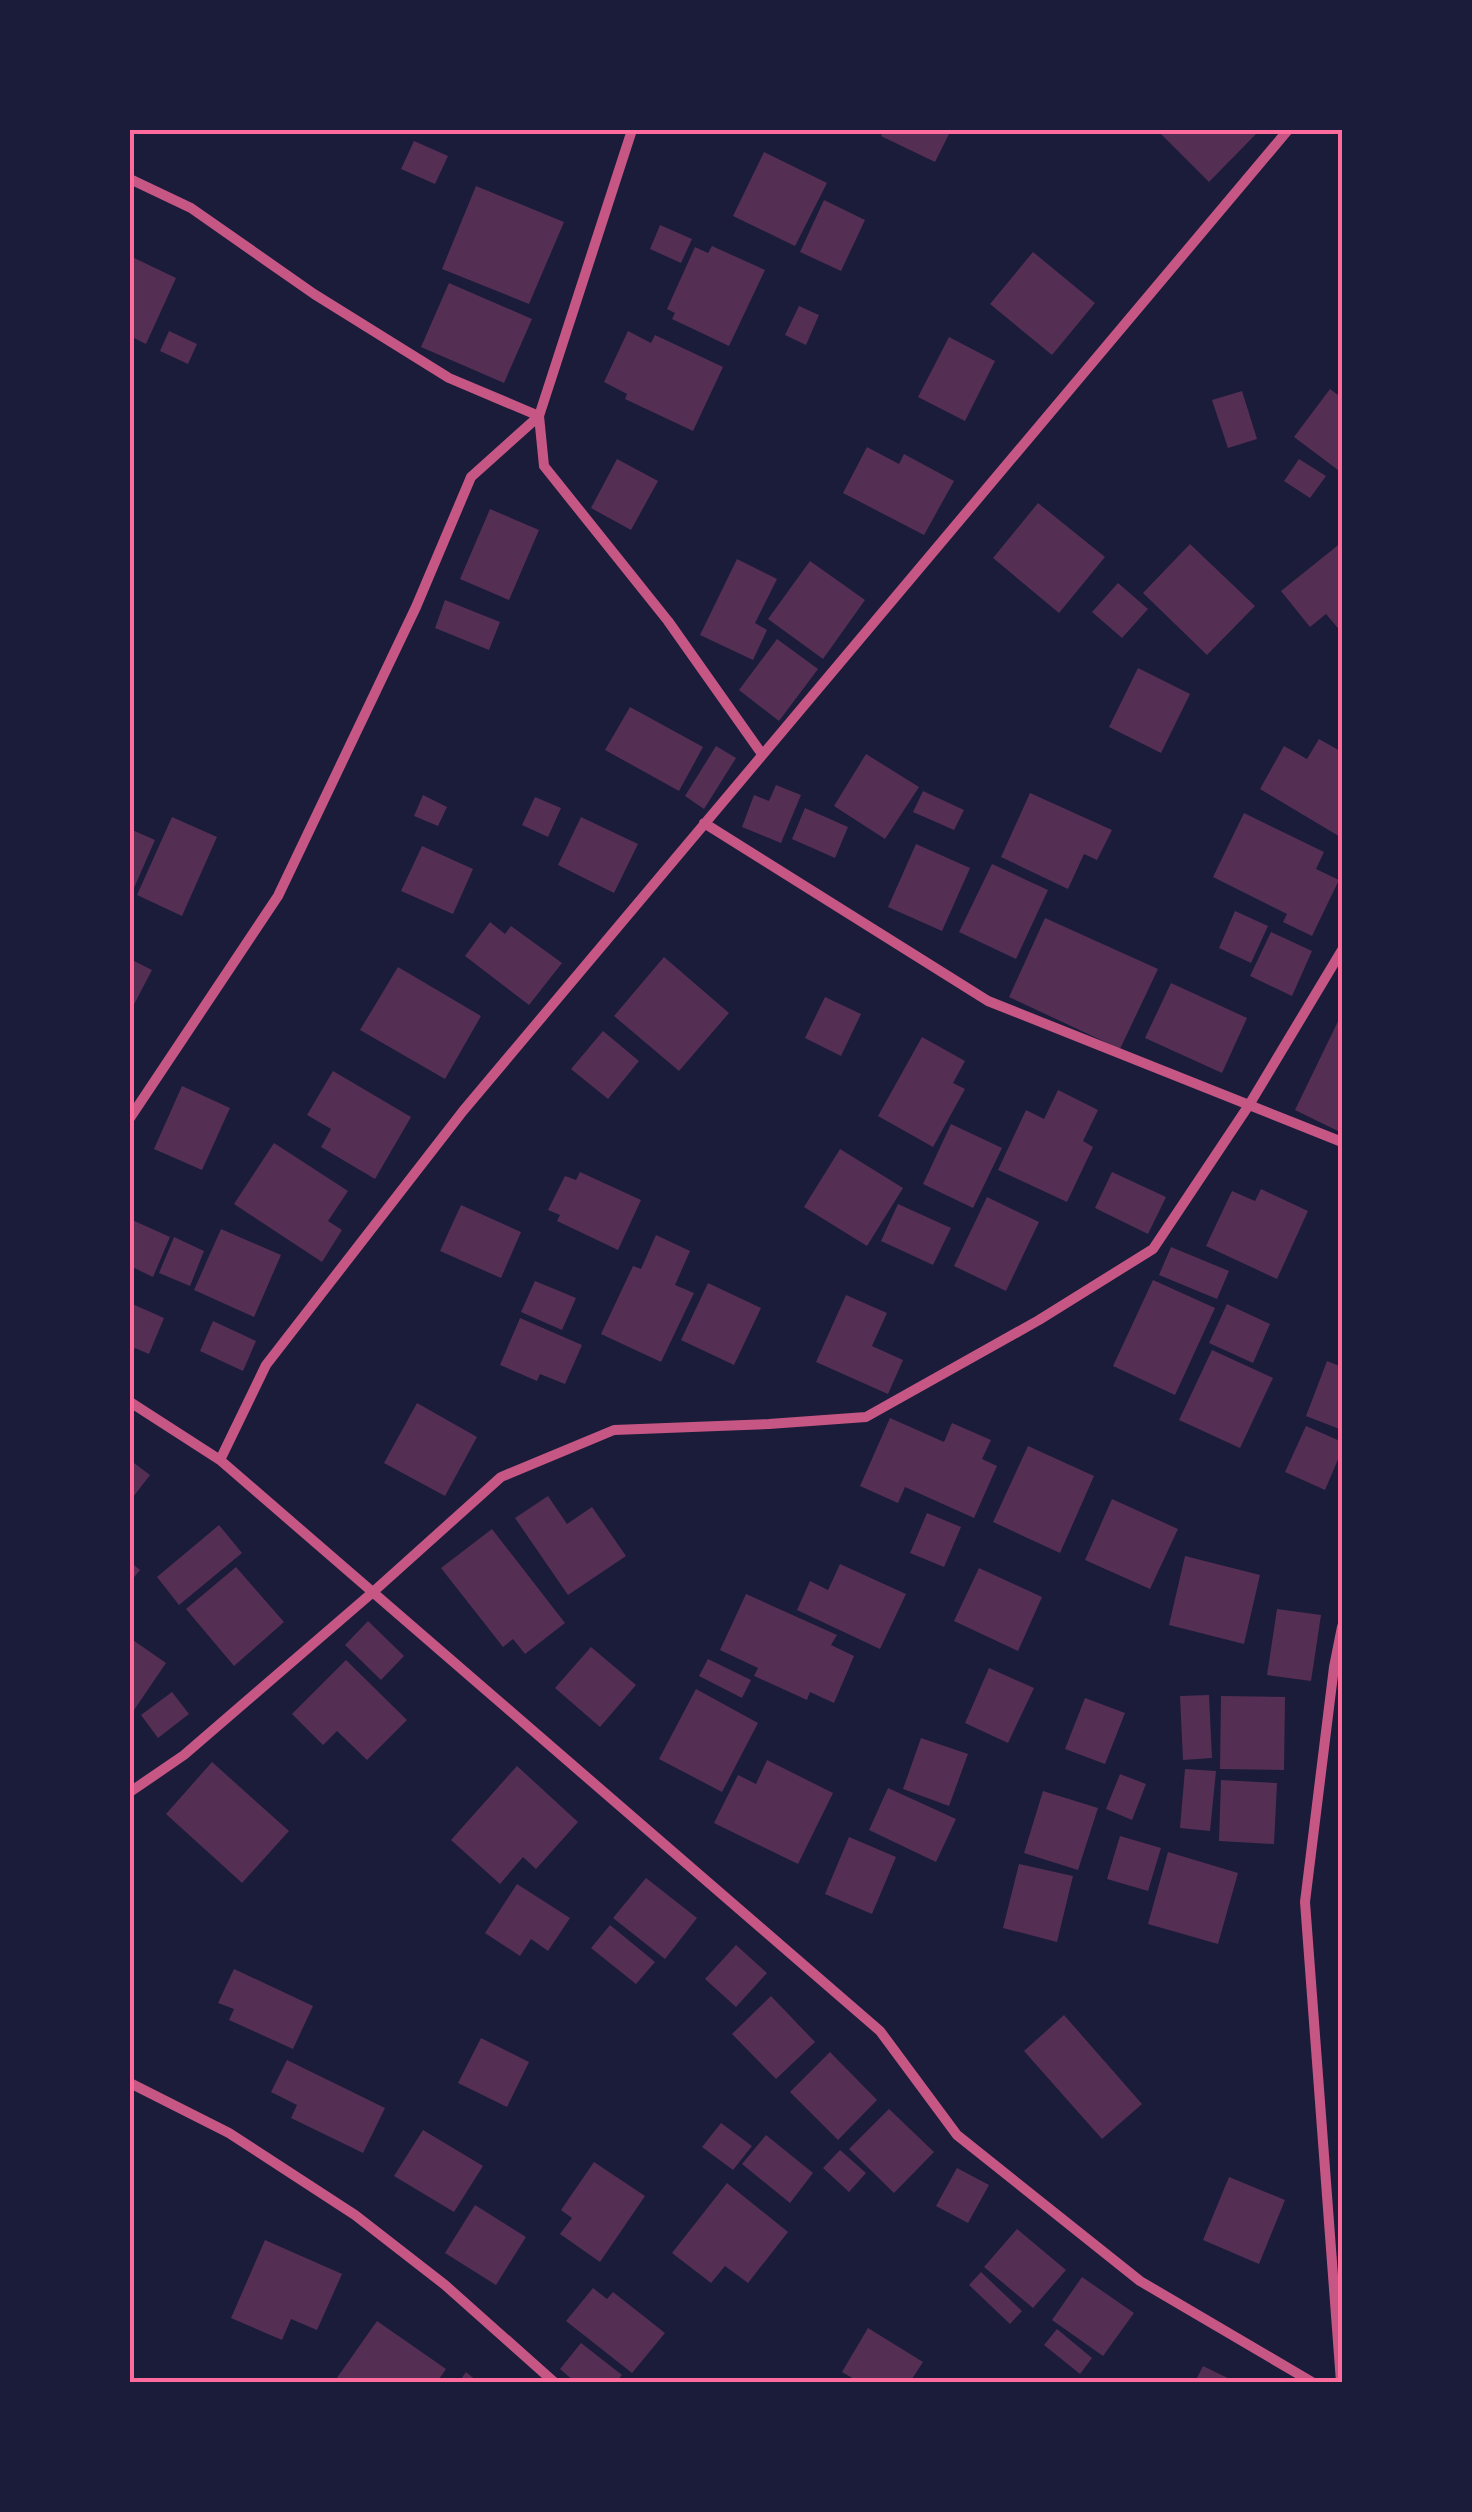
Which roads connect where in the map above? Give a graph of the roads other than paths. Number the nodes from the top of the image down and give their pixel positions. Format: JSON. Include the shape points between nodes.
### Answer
{"nodes":[{"id":1,"x":632,"y":130,"type":"edge"},
{"id":2,"x":1287,"y":130,"type":"edge"},
{"id":3,"x":130,"y":179,"type":"edge"},
{"id":4,"x":538,"y":416,"type":"junction"},
{"id":5,"x":762,"y":754,"type":"junction"},
{"id":6,"x":704,"y":823,"type":"junction"},
{"id":7,"x":1342,"y":950,"type":"edge"},
{"id":8,"x":1249,"y":1105,"type":"junction"},
{"id":9,"x":130,"y":1118,"type":"edge"},
{"id":10,"x":1342,"y":1142,"type":"edge"},
{"id":11,"x":130,"y":1402,"type":"edge"},
{"id":12,"x":220,"y":1460,"type":"junction"},
{"id":13,"x":373,"y":1592,"type":"junction"},
{"id":14,"x":1342,"y":1627,"type":"edge"},
{"id":15,"x":130,"y":1792,"type":"edge"},
{"id":16,"x":130,"y":2083,"type":"edge"},
{"id":17,"x":554,"y":2382,"type":"edge"},
{"id":18,"x":1312,"y":2382,"type":"edge"},
{"id":19,"x":1341,"y":2382,"type":"edge"}],
"edges":[{"from":1,"to":4,"type":"street"},
{"from":2,"to":5,"type":"street"},
{"from":3,"to":4,"type":"street","via":[[191,208],[449,378]]},
{"from":4,"to":5,"type":"street","via":[[544,466],[668,621]]},
{"from":4,"to":9,"type":"street","via":[[471,477],[278,896]]},
{"from":5,"to":6,"type":"street"},
{"from":6,"to":8,"type":"street","via":[[988,1001]]},
{"from":6,"to":12,"type":"street","via":[[463,1112],[266,1365]]},
{"from":7,"to":8,"type":"street"},
{"from":8,"to":10,"type":"street"},
{"from":8,"to":13,"type":"street","via":[[1153,1249],[866,1417],[614,1430],[500,1477]]},
{"from":11,"to":12,"type":"street"},
{"from":12,"to":13,"type":"street"},
{"from":13,"to":15,"type":"street","via":[[184,1755]]},
{"from":13,"to":18,"type":"street","via":[[880,2030],[957,2134],[1140,2282]]},
{"from":14,"to":19,"type":"street","via":[[1304,1902]]},
{"from":16,"to":17,"type":"street","via":[[229,2134],[355,2216]]}]}
